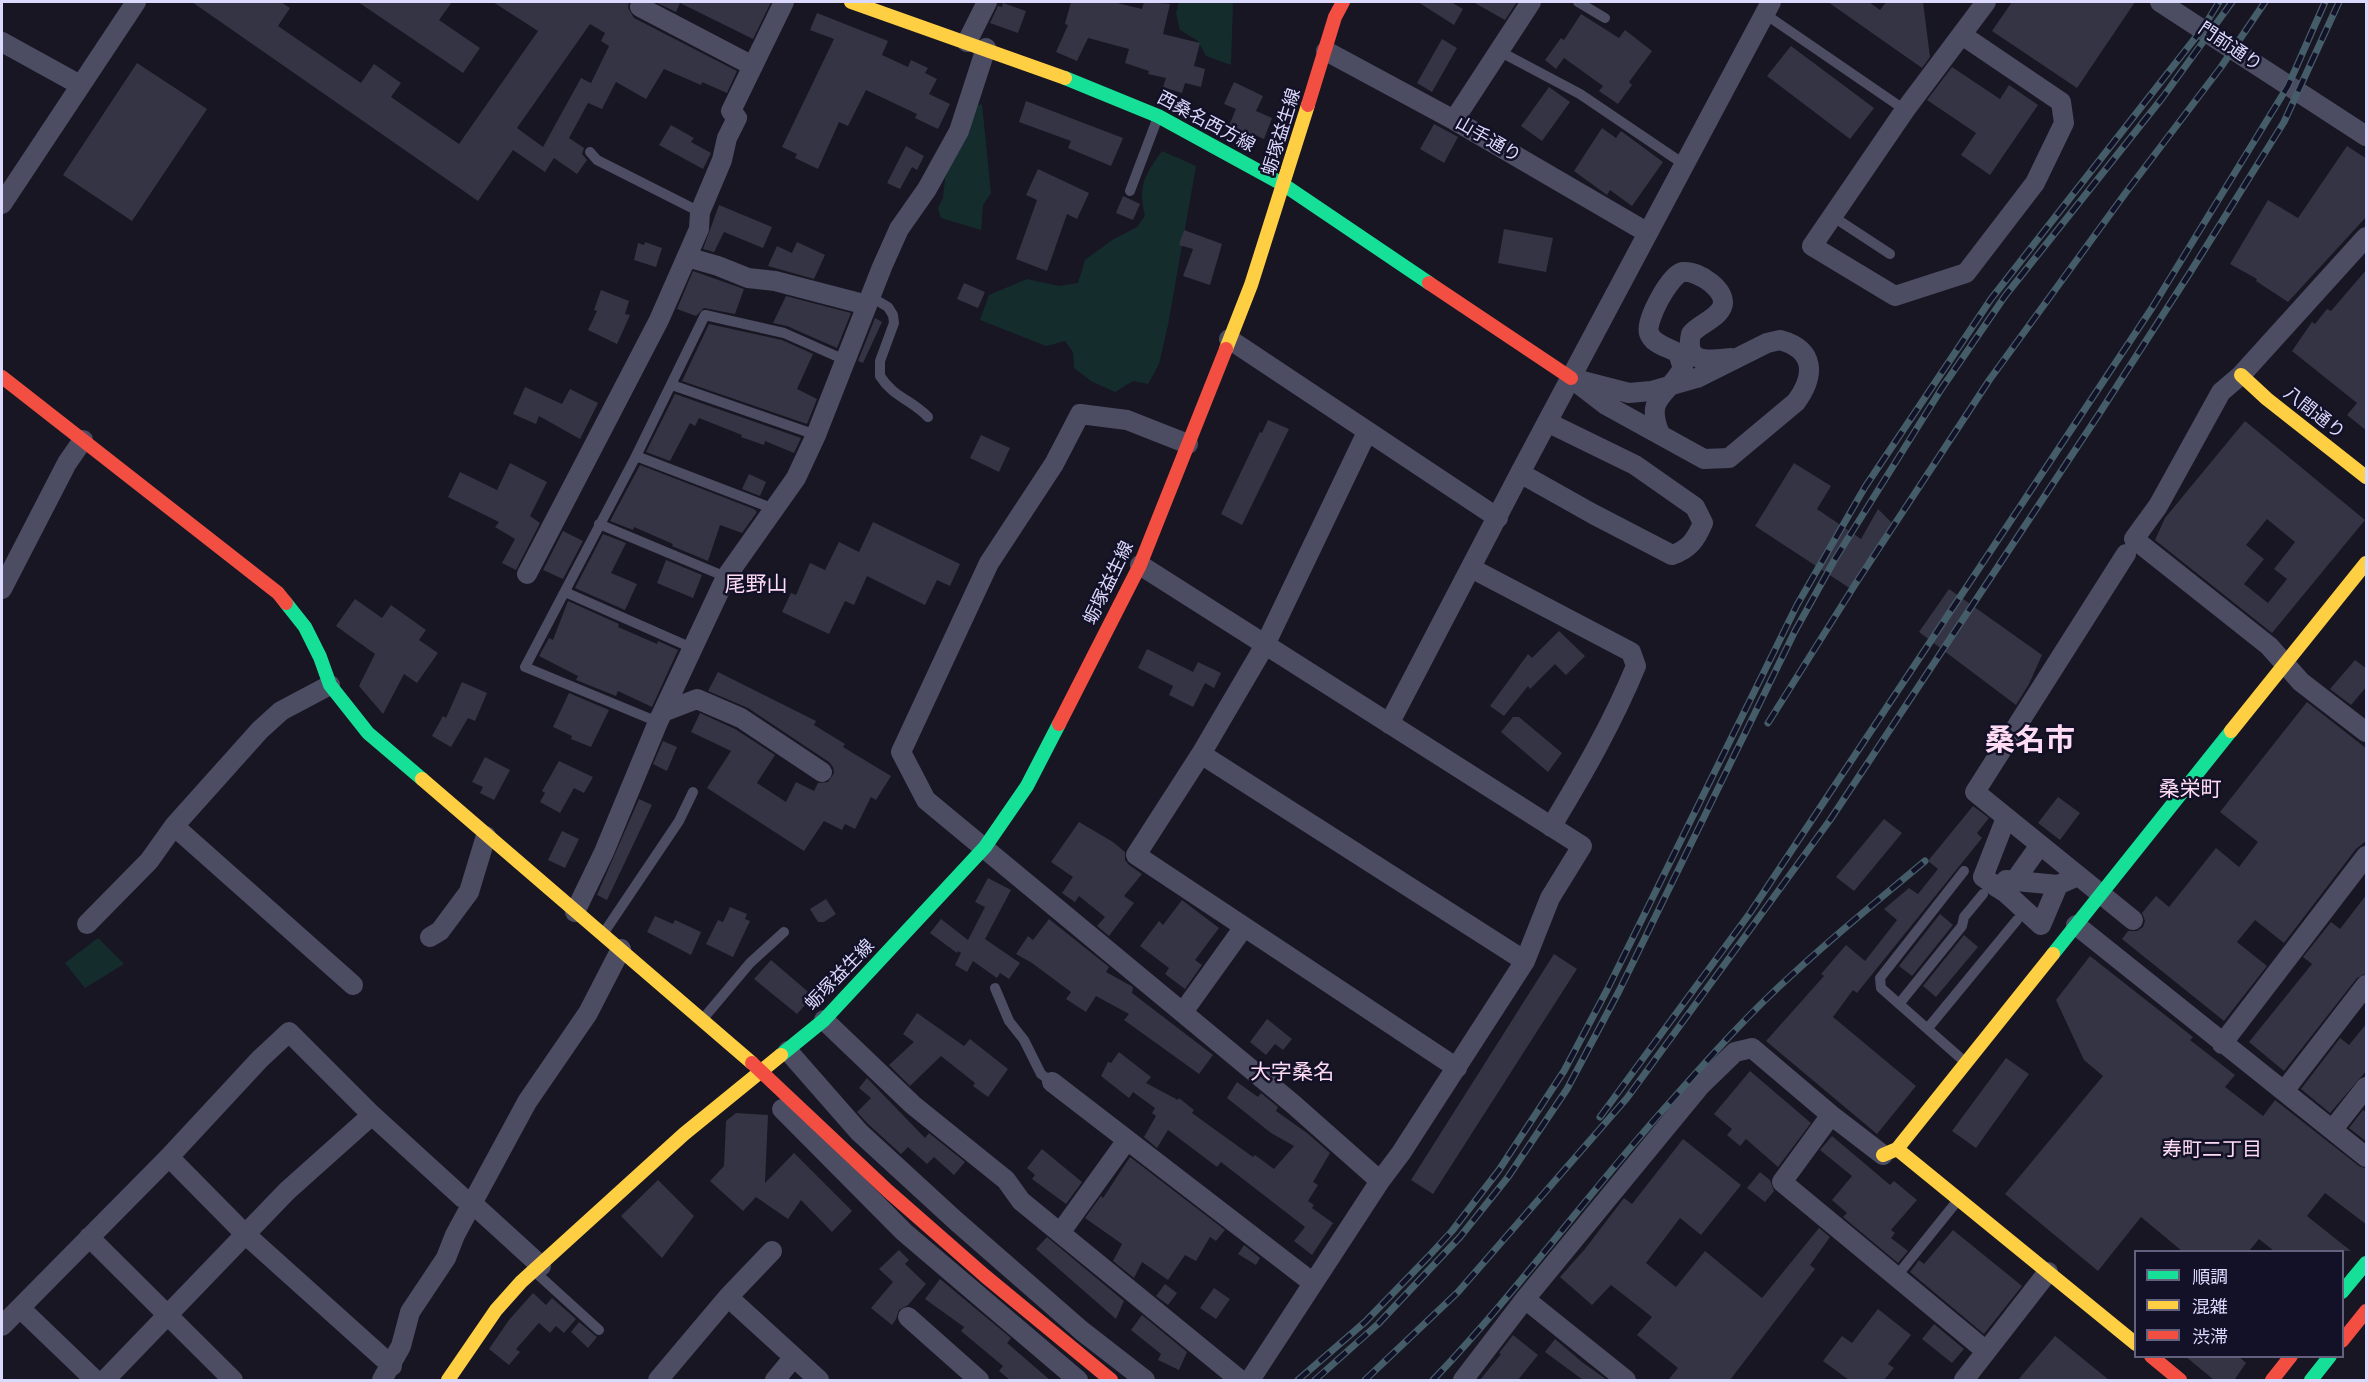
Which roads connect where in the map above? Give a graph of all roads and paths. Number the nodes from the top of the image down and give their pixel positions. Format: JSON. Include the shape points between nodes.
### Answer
{"nodes":[{"id":1,"x":136,"y":2,"type":"edge"},
{"id":2,"x":784,"y":2,"type":"edge"},
{"id":3,"x":851,"y":2,"type":"edge"},
{"id":4,"x":987,"y":2,"type":"edge"},
{"id":5,"x":1531,"y":2,"type":"edge"},
{"id":6,"x":1578,"y":2,"type":"edge"},
{"id":7,"x":1986,"y":2,"type":"edge"},
{"id":8,"x":2160,"y":2,"type":"edge"},
{"id":9,"x":1339,"y":6,"type":"edge"},
{"id":10,"x":640,"y":7,"type":"dead end"},
{"id":11,"x":1768,"y":8,"type":"edge"},
{"id":12,"x":1605,"y":18,"type":"dead end"},
{"id":13,"x":1962,"y":35,"type":"junction"},
{"id":14,"x":2,"y":42,"type":"edge"},
{"id":15,"x":976,"y":45,"type":"junction"},
{"id":16,"x":1497,"y":50,"type":"junction"},
{"id":17,"x":1326,"y":51,"type":"junction"},
{"id":18,"x":753,"y":66,"type":"junction"},
{"id":19,"x":80,"y":86,"type":"junction"},
{"id":20,"x":1905,"y":110,"type":"junction"},
{"id":21,"x":1158,"y":116,"type":"junction"},
{"id":22,"x":1454,"y":120,"type":"junction"},
{"id":23,"x":2367,"y":136,"type":"edge"},
{"id":24,"x":590,"y":152,"type":"dead end"},
{"id":25,"x":1685,"y":165,"type":"junction"},
{"id":26,"x":8,"y":183,"type":"edge"},
{"id":27,"x":1284,"y":185,"type":"junction"},
{"id":28,"x":1131,"y":191,"type":"dead end"},
{"id":29,"x":2,"y":204,"type":"edge"},
{"id":30,"x":700,"y":212,"type":"junction"},
{"id":31,"x":1832,"y":216,"type":"junction"},
{"id":32,"x":1648,"y":233,"type":"junction"},
{"id":33,"x":2367,"y":237,"type":"edge"},
{"id":34,"x":1890,"y":254,"type":"dead end"},
{"id":35,"x":687,"y":257,"type":"junction"},
{"id":36,"x":869,"y":301,"type":"junction"},
{"id":37,"x":1229,"y":339,"type":"junction"},
{"id":38,"x":1737,"y":358,"type":"junction"},
{"id":39,"x":845,"y":360,"type":"junction"},
{"id":40,"x":2241,"y":375,"type":"junction"},
{"id":41,"x":1571,"y":378,"type":"junction"},
{"id":42,"x":3,"y":380,"type":"edge"},
{"id":43,"x":672,"y":385,"type":"junction"},
{"id":44,"x":1665,"y":389,"type":"junction"},
{"id":45,"x":928,"y":417,"type":"dead end"},
{"id":46,"x":1547,"y":422,"type":"junction"},
{"id":47,"x":1367,"y":432,"type":"junction"},
{"id":48,"x":1660,"y":434,"type":"junction"},
{"id":49,"x":816,"y":435,"type":"junction"},
{"id":50,"x":83,"y":440,"type":"junction"},
{"id":51,"x":1188,"y":444,"type":"junction"},
{"id":52,"x":636,"y":456,"type":"junction"},
{"id":53,"x":1520,"y":473,"type":"junction"},
{"id":54,"x":2367,"y":477,"type":"edge"},
{"id":55,"x":774,"y":509,"type":"junction"},
{"id":56,"x":1498,"y":518,"type":"junction"},
{"id":57,"x":599,"y":524,"type":"junction"},
{"id":58,"x":2121,"y":527,"type":"dead end"},
{"id":59,"x":2367,"y":563,"type":"edge"},
{"id":60,"x":1140,"y":565,"type":"junction"},
{"id":61,"x":1471,"y":568,"type":"junction"},
{"id":62,"x":527,"y":574,"type":"dead end"},
{"id":63,"x":726,"y":576,"type":"junction"},
{"id":64,"x":2,"y":589,"type":"edge"},
{"id":65,"x":565,"y":592,"type":"junction"},
{"id":66,"x":1265,"y":645,"type":"junction"},
{"id":67,"x":692,"y":648,"type":"junction"},
{"id":68,"x":2286,"y":665,"type":"junction"},
{"id":69,"x":330,"y":685,"type":"junction"},
{"id":70,"x":661,"y":717,"type":"junction"},
{"id":71,"x":1389,"y":724,"type":"junction"},
{"id":72,"x":2367,"y":732,"type":"edge"},
{"id":73,"x":1201,"y":754,"type":"junction"},
{"id":74,"x":822,"y":772,"type":"dead end"},
{"id":75,"x":693,"y":792,"type":"dead end"},
{"id":76,"x":2006,"y":818,"type":"junction"},
{"id":77,"x":174,"y":826,"type":"junction"},
{"id":78,"x":1551,"y":827,"type":"junction"},
{"id":79,"x":486,"y":836,"type":"junction"},
{"id":80,"x":2040,"y":845,"type":"junction"},
{"id":81,"x":985,"y":847,"type":"junction"},
{"id":82,"x":2367,"y":856,"type":"edge"},
{"id":83,"x":1964,"y":871,"type":"dead end"},
{"id":84,"x":2078,"y":876,"type":"junction"},
{"id":85,"x":2058,"y":885,"type":"junction"},
{"id":86,"x":1983,"y":886,"type":"junction"},
{"id":87,"x":2011,"y":887,"type":"junction"},
{"id":88,"x":2101,"y":894,"type":"junction"},
{"id":89,"x":575,"y":912,"type":"junction"},
{"id":90,"x":2017,"y":920,"type":"dead end"},
{"id":91,"x":2133,"y":920,"type":"dead end"},
{"id":92,"x":87,"y":924,"type":"dead end"},
{"id":93,"x":2076,"y":925,"type":"junction"},
{"id":94,"x":1244,"y":927,"type":"junction"},
{"id":95,"x":784,"y":932,"type":"dead end"},
{"id":96,"x":603,"y":934,"type":"junction"},
{"id":97,"x":430,"y":937,"type":"dead end"},
{"id":98,"x":621,"y":949,"type":"junction"},
{"id":99,"x":1525,"y":961,"type":"junction"},
{"id":100,"x":353,"y":985,"type":"dead end"},
{"id":101,"x":2367,"y":985,"type":"edge"},
{"id":102,"x":995,"y":988,"type":"dead end"},
{"id":103,"x":1899,"y":1004,"type":"junction"},
{"id":104,"x":1183,"y":1012,"type":"junction"},
{"id":105,"x":702,"y":1020,"type":"junction"},
{"id":106,"x":824,"y":1020,"type":"junction"},
{"id":107,"x":1928,"y":1028,"type":"junction"},
{"id":108,"x":2222,"y":1044,"type":"junction"},
{"id":109,"x":788,"y":1051,"type":"junction"},
{"id":110,"x":1967,"y":1064,"type":"junction"},
{"id":111,"x":1456,"y":1068,"type":"junction"},
{"id":112,"x":757,"y":1076,"type":"junction"},
{"id":113,"x":1052,"y":1082,"type":"joint"},
{"id":114,"x":2367,"y":1087,"type":"edge"},
{"id":115,"x":2284,"y":1091,"type":"junction"},
{"id":116,"x":372,"y":1115,"type":"junction"},
{"id":117,"x":1831,"y":1116,"type":"junction"},
{"id":118,"x":2333,"y":1129,"type":"junction"},
{"id":119,"x":1127,"y":1140,"type":"junction"},
{"id":120,"x":1890,"y":1152,"type":"junction"},
{"id":121,"x":169,"y":1157,"type":"junction"},
{"id":122,"x":2367,"y":1157,"type":"edge"},
{"id":123,"x":1380,"y":1181,"type":"junction"},
{"id":124,"x":1959,"y":1200,"type":"junction"},
{"id":125,"x":473,"y":1204,"type":"junction"},
{"id":126,"x":1060,"y":1233,"type":"junction"},
{"id":127,"x":245,"y":1234,"type":"junction"},
{"id":128,"x":89,"y":1237,"type":"junction"},
{"id":129,"x":772,"y":1251,"type":"dead end"},
{"id":130,"x":2367,"y":1263,"type":"edge"},
{"id":131,"x":537,"y":1268,"type":"junction"},
{"id":132,"x":2048,"y":1272,"type":"junction"},
{"id":133,"x":1896,"y":1277,"type":"junction"},
{"id":134,"x":1313,"y":1283,"type":"junction"},
{"id":135,"x":2344,"y":1292,"type":"edge"},
{"id":136,"x":728,"y":1297,"type":"junction"},
{"id":137,"x":1525,"y":1299,"type":"junction"},
{"id":138,"x":20,"y":1308,"type":"junction"},
{"id":139,"x":2367,"y":1311,"type":"edge"},
{"id":140,"x":167,"y":1316,"type":"junction"},
{"id":141,"x":908,"y":1317,"type":"dead end"},
{"id":142,"x":2,"y":1326,"type":"edge"},
{"id":143,"x":599,"y":1330,"type":"dead end"},
{"id":144,"x":2344,"y":1340,"type":"edge"},
{"id":145,"x":2134,"y":1342,"type":"edge"},
{"id":146,"x":1986,"y":1351,"type":"junction"},
{"id":147,"x":794,"y":1357,"type":"junction"},
{"id":148,"x":2153,"y":1358,"type":"edge"},
{"id":149,"x":2289,"y":1358,"type":"edge"},
{"id":150,"x":2328,"y":1358,"type":"edge"},
{"id":151,"x":387,"y":1373,"type":"edge"},
{"id":152,"x":95,"y":1380,"type":"edge"},
{"id":153,"x":105,"y":1380,"type":"edge"},
{"id":154,"x":233,"y":1380,"type":"edge"},
{"id":155,"x":448,"y":1380,"type":"edge"},
{"id":156,"x":658,"y":1380,"type":"edge"},
{"id":157,"x":775,"y":1380,"type":"edge"},
{"id":158,"x":819,"y":1380,"type":"edge"},
{"id":159,"x":979,"y":1380,"type":"edge"},
{"id":160,"x":1078,"y":1380,"type":"edge"},
{"id":161,"x":1111,"y":1380,"type":"edge"},
{"id":162,"x":1145,"y":1380,"type":"edge"},
{"id":163,"x":1240,"y":1380,"type":"edge"},
{"id":164,"x":1250,"y":1380,"type":"edge"},
{"id":165,"x":1463,"y":1380,"type":"edge"},
{"id":166,"x":1626,"y":1380,"type":"edge"},
{"id":167,"x":1964,"y":1380,"type":"edge"},
{"id":168,"x":2180,"y":1380,"type":"edge"},
{"id":169,"x":2272,"y":1380,"type":"edge"},
{"id":170,"x":2311,"y":1380,"type":"edge"}],
"edges":[{"from":1,"to":19,"type":"street"},
{"from":2,"to":18,"type":"street"},
{"from":3,"to":15,"type":"main road","name":"西桑名西方線"},
{"from":4,"to":15,"type":"street"},
{"from":5,"to":16,"type":"street"},
{"from":6,"to":12,"type":"lane"},
{"from":7,"to":13,"type":"street"},
{"from":8,"to":23,"type":"street","name":"門前通り"},
{"from":9,"to":17,"type":"main road","name":"蛎塚益生線"},
{"from":10,"to":18,"type":"street"},
{"from":11,"to":20,"type":"lane"},
{"from":11,"to":25,"type":"street"},
{"from":13,"to":20,"type":"street"},
{"from":13,"to":31,"type":"street","via":[[2061,102],[2064,123],[2035,183],[1966,273],[1895,296],[1812,246]]},
{"from":14,"to":19,"type":"street"},
{"from":15,"to":21,"type":"main road","name":"西桑名西方線"},
{"from":15,"to":36,"type":"street","via":[[959,131],[899,230]]},
{"from":16,"to":22,"type":"street"},
{"from":16,"to":25,"type":"lane","via":[[1580,94]]},
{"from":17,"to":22,"type":"street","name":"山手通り"},
{"from":17,"to":27,"type":"main road","name":"蛎塚益生線"},
{"from":18,"to":30,"type":"street","via":[[731,111],[737,118]]},
{"from":19,"to":26,"type":"street"},
{"from":20,"to":31,"type":"street"},
{"from":21,"to":27,"type":"main road","name":"西桑名西方線"},
{"from":21,"to":28,"type":"lane"},
{"from":22,"to":32,"type":"street","name":"山手通り"},
{"from":24,"to":30,"type":"lane","via":[[597,160]]},
{"from":25,"to":32,"type":"street"},
{"from":26,"to":29,"type":"street"},
{"from":27,"to":37,"type":"main road","name":"蛎塚益生線"},
{"from":27,"to":41,"type":"main road","name":"西桑名西方線"},
{"from":30,"to":35,"type":"street","via":[[699,229]]},
{"from":31,"to":34,"type":"lane"},
{"from":32,"to":41,"type":"street"},
{"from":33,"to":40,"type":"street"},
{"from":35,"to":36,"type":"street","via":[[748,278]]},
{"from":35,"to":62,"type":"street","via":[[659,320]]},
{"from":36,"to":39,"type":"street"},
{"from":36,"to":45,"type":"lane","via":[[888,307],[894,315],[879,376],[896,396]]},
{"from":37,"to":47,"type":"street"},
{"from":37,"to":51,"type":"main road","name":"蛎塚益生線"},
{"from":38,"to":44,"type":"street"},
{"from":38,"to":44,"type":"street","via":[[1701,360],[1694,356],[1691,334],[1720,311],[1724,298],[1718,288],[1695,274],[1683,272],[1672,278],[1648,322],[1653,340],[1678,353],[1682,362],[1678,377]]},
{"from":38,"to":48,"type":"street","via":[[1780,340],[1803,352],[1810,378],[1796,402],[1729,458],[1704,459]]},
{"from":39,"to":43,"type":"lane","via":[[784,333],[705,315]]},
{"from":39,"to":49,"type":"street"},
{"from":40,"to":54,"type":"main road","name":"八間通り"},
{"from":40,"to":68,"type":"street","via":[[2221,392],[2158,506],[2134,539],[2269,646]]},
{"from":41,"to":44,"type":"street","via":[[1629,393]]},
{"from":41,"to":46,"type":"street"},
{"from":41,"to":48,"type":"street","via":[[1606,405]]},
{"from":42,"to":50,"type":"main road"},
{"from":43,"to":49,"type":"lane"},
{"from":43,"to":52,"type":"lane"},
{"from":44,"to":48,"type":"street","via":[[1654,412]]},
{"from":46,"to":53,"type":"street"},
{"from":46,"to":53,"type":"street","via":[[1635,465],[1695,507],[1703,523],[1696,540],[1672,555]]},
{"from":47,"to":56,"type":"street"},
{"from":47,"to":66,"type":"street"},
{"from":49,"to":55,"type":"street","via":[[796,478]]},
{"from":50,"to":64,"type":"street","via":[[67,463]]},
{"from":50,"to":69,"type":"main road","via":[[278,593],[305,627]]},
{"from":51,"to":60,"type":"main road","name":"蛎塚益生線"},
{"from":51,"to":81,"type":"street","via":[[1127,420],[1080,414],[1054,464],[989,563],[901,752],[926,800]]},
{"from":52,"to":55,"type":"lane"},
{"from":52,"to":57,"type":"lane"},
{"from":53,"to":56,"type":"street"},
{"from":55,"to":63,"type":"street"},
{"from":56,"to":61,"type":"street"},
{"from":57,"to":63,"type":"lane"},
{"from":57,"to":65,"type":"lane"},
{"from":58,"to":76,"type":"street","via":[[2129,556],[1975,792]]},
{"from":59,"to":68,"type":"main road"},
{"from":60,"to":66,"type":"street"},
{"from":60,"to":81,"type":"main road","name":"蛎塚益生線","via":[[1027,786]]},
{"from":61,"to":71,"type":"street"},
{"from":61,"to":78,"type":"street","via":[[1630,652],[1636,666],[1594,755]]},
{"from":63,"to":67,"type":"street"},
{"from":65,"to":67,"type":"lane"},
{"from":65,"to":70,"type":"lane","via":[[525,667]]},
{"from":66,"to":71,"type":"street"},
{"from":66,"to":73,"type":"street"},
{"from":67,"to":70,"type":"street"},
{"from":68,"to":72,"type":"street","via":[[2301,682]]},
{"from":68,"to":88,"type":"main road"},
{"from":69,"to":77,"type":"street","via":[[281,711]]},
{"from":69,"to":79,"type":"main road","via":[[368,733]]},
{"from":70,"to":74,"type":"street","via":[[697,699],[741,718]]},
{"from":70,"to":89,"type":"street"},
{"from":71,"to":78,"type":"street"},
{"from":73,"to":94,"type":"street","via":[[1136,855]]},
{"from":73,"to":99,"type":"street"},
{"from":75,"to":96,"type":"lane","via":[[679,821]]},
{"from":76,"to":80,"type":"street"},
{"from":76,"to":86,"type":"street"},
{"from":77,"to":92,"type":"street","via":[[149,861]]},
{"from":77,"to":100,"type":"street"},
{"from":78,"to":99,"type":"street","via":[[1582,846],[1550,898]]},
{"from":79,"to":89,"type":"main road"},
{"from":79,"to":97,"type":"street","via":[[469,892],[440,931]]},
{"from":80,"to":84,"type":"street"},
{"from":80,"to":87,"type":"street"},
{"from":81,"to":104,"type":"street"},
{"from":81,"to":106,"type":"main road","name":"蛎塚益生線"},
{"from":82,"to":108,"type":"street"},
{"from":83,"to":103,"type":"lane","via":[[1880,978],[1881,988]]},
{"from":84,"to":85,"type":"street"},
{"from":84,"to":88,"type":"street"},
{"from":85,"to":87,"type":"street"},
{"from":85,"to":87,"type":"street","via":[[2041,925]]},
{"from":86,"to":87,"type":"street"},
{"from":86,"to":103,"type":"lane","via":[[1962,926]]},
{"from":88,"to":91,"type":"street"},
{"from":88,"to":93,"type":"main road"},
{"from":89,"to":96,"type":"main road"},
{"from":90,"to":107,"type":"lane"},
{"from":93,"to":108,"type":"street"},
{"from":93,"to":110,"type":"main road"},
{"from":94,"to":104,"type":"street"},
{"from":94,"to":111,"type":"street"},
{"from":95,"to":105,"type":"lane","via":[[750,963]]},
{"from":96,"to":98,"type":"main road"},
{"from":98,"to":105,"type":"main road"},
{"from":98,"to":125,"type":"street","via":[[588,1014],[527,1102]]},
{"from":99,"to":111,"type":"street"},
{"from":101,"to":115,"type":"street"},
{"from":102,"to":113,"type":"lane","via":[[1009,1021],[1024,1040],[1041,1074]]},
{"from":103,"to":107,"type":"lane"},
{"from":104,"to":123,"type":"street"},
{"from":105,"to":112,"type":"main road"},
{"from":106,"to":109,"type":"main road","name":"蛎塚益生線"},
{"from":106,"to":126,"type":"street","via":[[884,1078],[1006,1180],[1021,1201]]},
{"from":107,"to":110,"type":"lane"},
{"from":108,"to":115,"type":"street"},
{"from":109,"to":112,"type":"main road","name":"蛎塚益生線"},
{"from":109,"to":162,"type":"street","via":[[867,1139],[956,1221]]},
{"from":110,"to":120,"type":"main road"},
{"from":111,"to":123,"type":"street"},
{"from":112,"to":131,"type":"main road","name":"蛎塚益生線","via":[[684,1134]]},
{"from":112,"to":160,"type":"street","via":[[904,1232]]},
{"from":112,"to":161,"type":"main road","via":[[985,1276]]},
{"from":113,"to":119,"type":"street"},
{"from":114,"to":118,"type":"street"},
{"from":115,"to":118,"type":"street"},
{"from":116,"to":121,"type":"street","via":[[289,1032]]},
{"from":116,"to":125,"type":"street"},
{"from":116,"to":127,"type":"street"},
{"from":117,"to":120,"type":"street"},
{"from":117,"to":133,"type":"street","via":[[1782,1182]]},
{"from":117,"to":137,"type":"street","via":[[1752,1048],[1735,1052],[1701,1085]]},
{"from":118,"to":122,"type":"street"},
{"from":119,"to":126,"type":"street"},
{"from":119,"to":134,"type":"street"},
{"from":120,"to":124,"type":"main road"},
{"from":121,"to":127,"type":"street"},
{"from":121,"to":128,"type":"street"},
{"from":123,"to":134,"type":"street"},
{"from":124,"to":132,"type":"main road"},
{"from":124,"to":133,"type":"lane"},
{"from":125,"to":131,"type":"street"},
{"from":125,"to":151,"type":"street","via":[[446,1258],[410,1312],[401,1346]]},
{"from":126,"to":163,"type":"street"},
{"from":127,"to":140,"type":"street"},
{"from":127,"to":151,"type":"street"},
{"from":128,"to":138,"type":"street"},
{"from":128,"to":140,"type":"street"},
{"from":129,"to":136,"type":"street"},
{"from":130,"to":135,"type":"main road"},
{"from":131,"to":143,"type":"lane"},
{"from":131,"to":155,"type":"main road","name":"蛎塚益生線","via":[[496,1310]]},
{"from":132,"to":145,"type":"main road"},
{"from":132,"to":146,"type":"street"},
{"from":133,"to":146,"type":"street"},
{"from":134,"to":164,"type":"street"},
{"from":136,"to":147,"type":"street"},
{"from":136,"to":156,"type":"street"},
{"from":137,"to":165,"type":"street"},
{"from":137,"to":166,"type":"street"},
{"from":138,"to":142,"type":"street"},
{"from":138,"to":152,"type":"street"},
{"from":139,"to":144,"type":"main road"},
{"from":140,"to":153,"type":"street"},
{"from":140,"to":154,"type":"street"},
{"from":141,"to":159,"type":"street"},
{"from":146,"to":167,"type":"street"},
{"from":147,"to":157,"type":"street"},
{"from":147,"to":158,"type":"street"},
{"from":148,"to":168,"type":"main road"},
{"from":149,"to":169,"type":"main road"},
{"from":150,"to":170,"type":"main road"}]}
